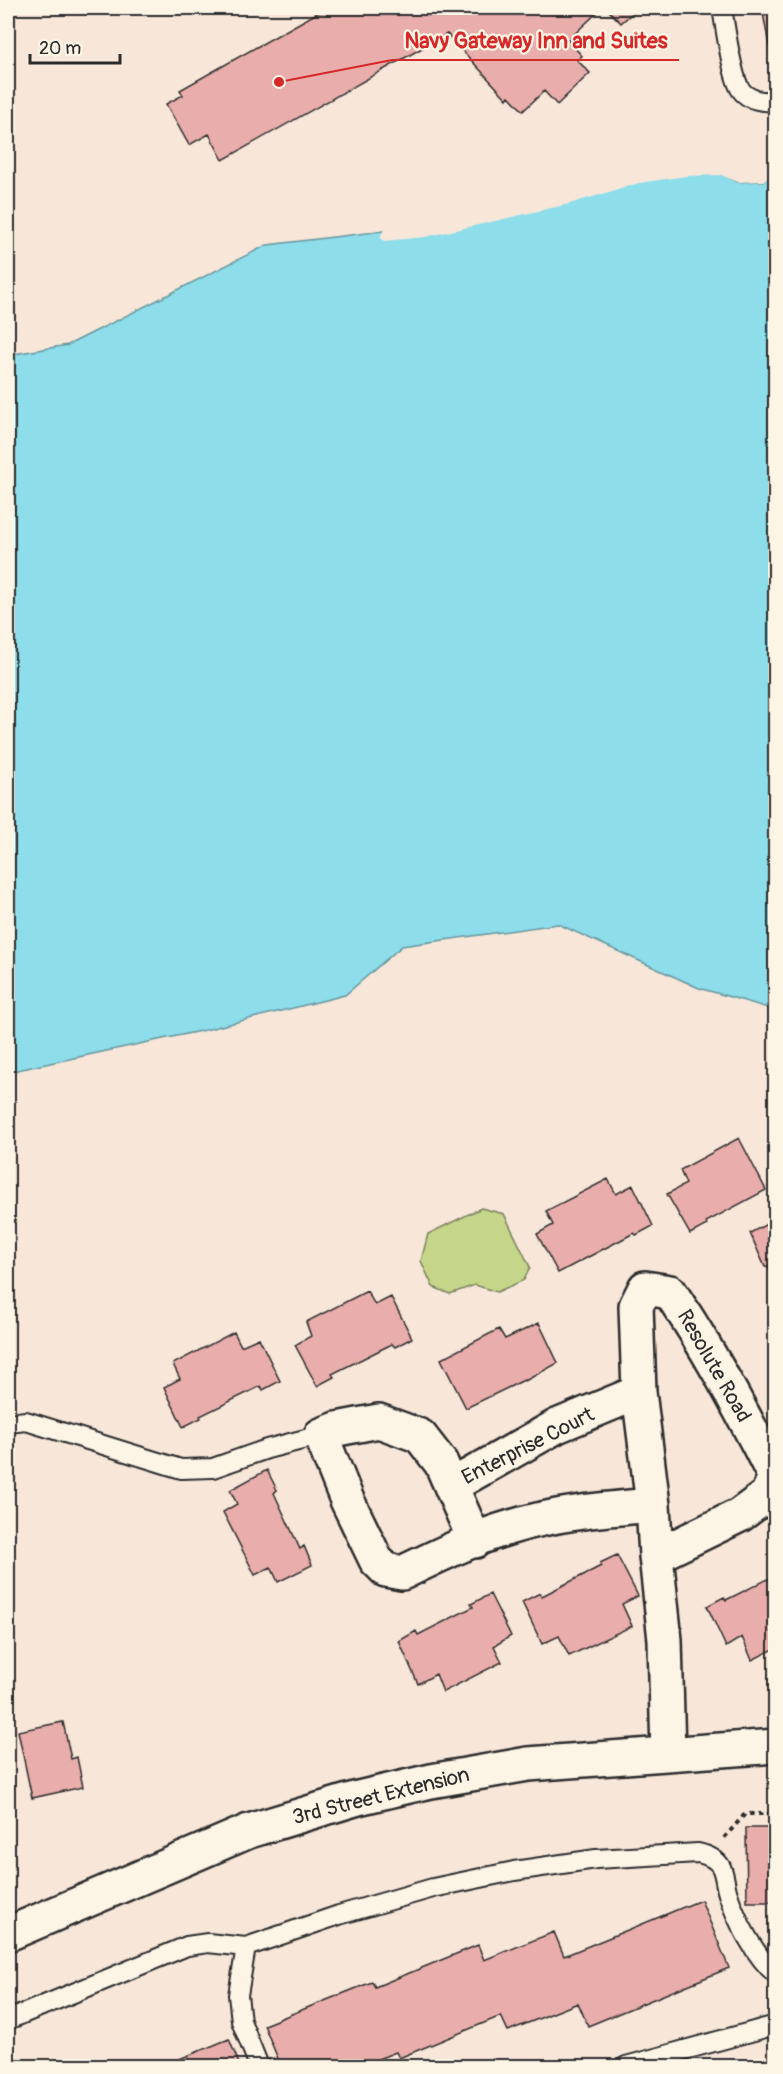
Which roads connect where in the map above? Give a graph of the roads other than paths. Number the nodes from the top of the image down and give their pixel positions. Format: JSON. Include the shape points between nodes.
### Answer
{"nodes":[{"id":1,"x":722,"y":8,"type":"edge"},
{"id":2,"x":776,"y":100,"type":"edge"},
{"id":3,"x":639,"y":1392,"type":"junction"},
{"id":4,"x":8,"y":1424,"type":"edge"},
{"id":5,"x":321,"y":1435,"type":"junction"},
{"id":6,"x":451,"y":1486,"type":"junction"},
{"id":7,"x":653,"y":1505,"type":"junction"},
{"id":8,"x":475,"y":1541,"type":"junction"},
{"id":9,"x":656,"y":1556,"type":"junction"},
{"id":10,"x":776,"y":1746,"type":"edge"},
{"id":11,"x":668,"y":1754,"type":"junction"},
{"id":12,"x":8,"y":1934,"type":"edge"},
{"id":13,"x":246,"y":1947,"type":"junction"},
{"id":14,"x":776,"y":1974,"type":"edge"},
{"id":15,"x":8,"y":2020,"type":"edge"},
{"id":16,"x":776,"y":2025,"type":"edge"},
{"id":17,"x":259,"y":2067,"type":"edge"},
{"id":18,"x":626,"y":2067,"type":"edge"}],
"edges":[{"from":1,"to":2,"type":"lane","via":[[740,90],[751,98]]},
{"from":3,"to":6,"type":"street","name":"Enterprise Court","via":[[557,1426]]},
{"from":3,"to":7,"type":"street","name":"Resolute Road"},
{"from":3,"to":9,"type":"street","name":"Resolute Road","via":[[636,1306],[645,1288],[670,1293],[739,1404],[775,1477],[766,1495],[740,1515]]},
{"from":4,"to":5,"type":"lane","via":[[26,1421],[181,1469],[213,1468]]},
{"from":5,"to":6,"type":"street","name":"Enterprise Court","via":[[379,1421],[420,1436],[441,1463]]},
{"from":5,"to":8,"type":"street","via":[[347,1500],[376,1560],[386,1570],[402,1573]]},
{"from":6,"to":8,"type":"street","name":"Enterprise Court"},
{"from":7,"to":8,"type":"street","via":[[543,1518]]},
{"from":7,"to":9,"type":"street","name":"Resolute Road"},
{"from":9,"to":11,"type":"street","name":"Resolute Road","via":[[665,1640]]},
{"from":10,"to":11,"type":"street","name":"3rd Street Extension"},
{"from":11,"to":12,"type":"street","name":"3rd Street Extension","via":[[528,1764],[358,1797],[249,1831]]},
{"from":13,"to":14,"type":"lane","via":[[339,1914],[514,1871],[596,1859],[698,1853],[709,1855],[722,1868],[741,1929]]},
{"from":13,"to":15,"type":"lane","via":[[208,1943],[187,1946]]},
{"from":13,"to":17,"type":"lane","via":[[238,1995],[241,2021]]},
{"from":16,"to":18,"type":"lane"}]}
